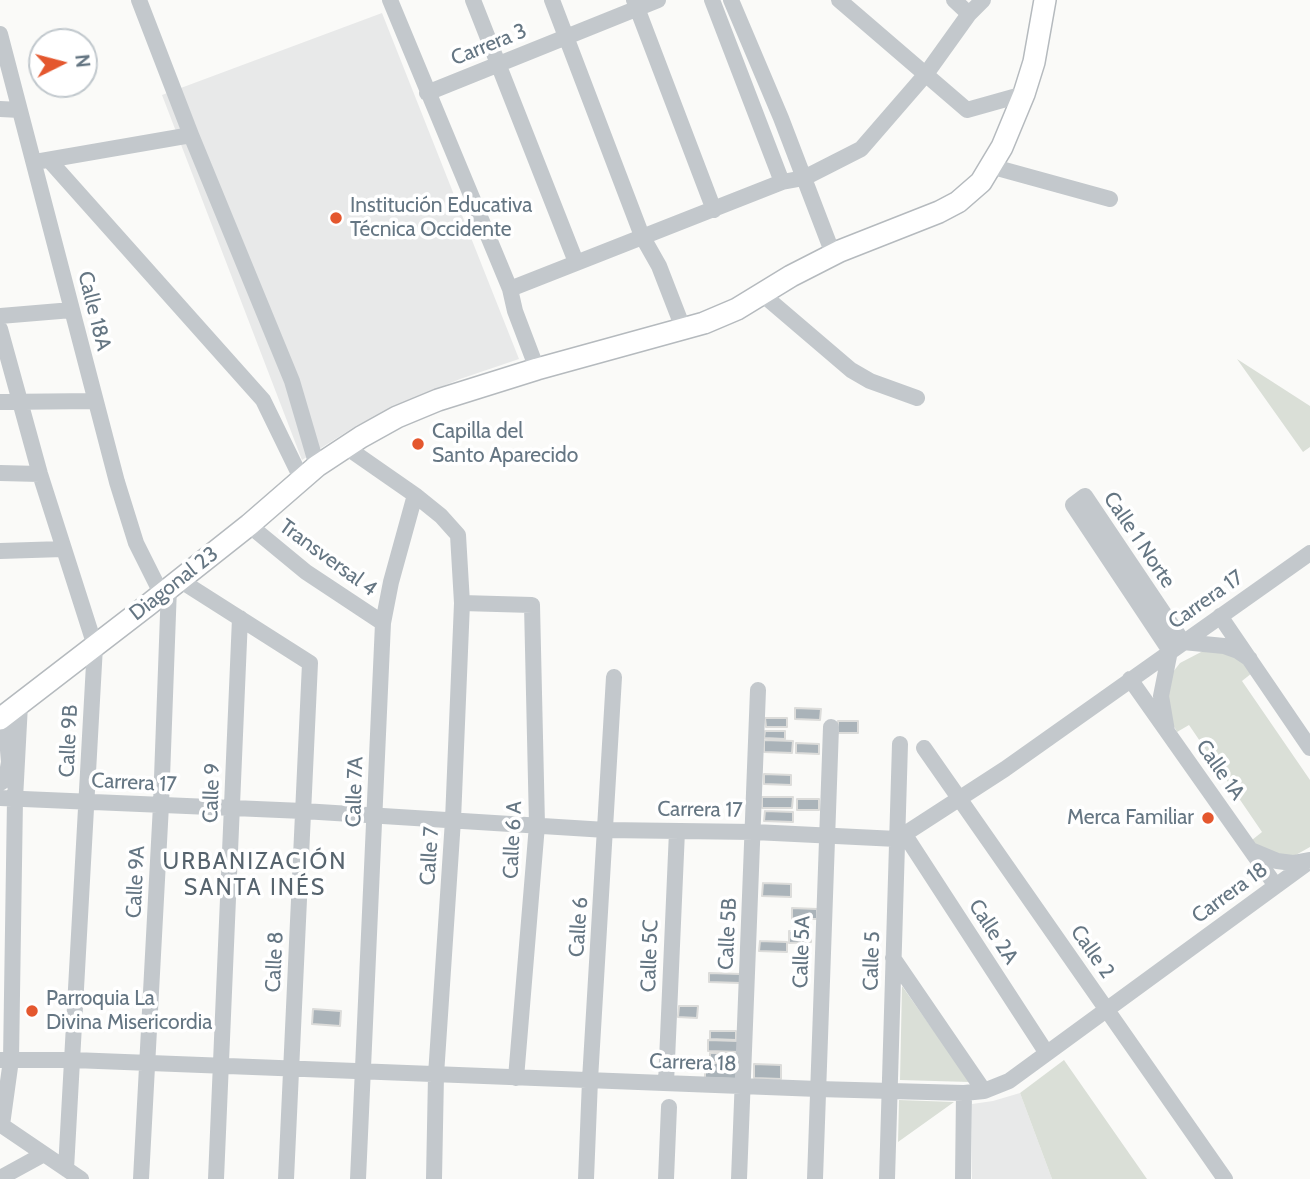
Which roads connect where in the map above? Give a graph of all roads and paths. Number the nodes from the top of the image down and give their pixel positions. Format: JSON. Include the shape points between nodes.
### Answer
{"nodes":[{"id":1,"x":139,"y":0,"type":"edge"},
{"id":2,"x":390,"y":0,"type":"edge"},
{"id":3,"x":473,"y":0,"type":"edge"},
{"id":4,"x":552,"y":0,"type":"edge"},
{"id":5,"x":658,"y":0,"type":"edge"},
{"id":6,"x":712,"y":0,"type":"edge"},
{"id":7,"x":731,"y":0,"type":"edge"},
{"id":8,"x":839,"y":0,"type":"edge"},
{"id":9,"x":954,"y":0,"type":"edge"},
{"id":10,"x":983,"y":0,"type":"edge"},
{"id":11,"x":1045,"y":0,"type":"edge"},
{"id":12,"x":636,"y":4,"type":"edge"},
{"id":13,"x":969,"y":15,"type":"junction"},
{"id":14,"x":0,"y":34,"type":"edge"},
{"id":15,"x":566,"y":35,"type":"junction"},
{"id":16,"x":500,"y":64,"type":"junction"},
{"id":17,"x":926,"y":74,"type":"junction"},
{"id":18,"x":428,"y":93,"type":"junction"},
{"id":19,"x":1024,"y":94,"type":"junction"},
{"id":20,"x":0,"y":109,"type":"edge"},
{"id":21,"x":20,"y":110,"type":"junction"},
{"id":22,"x":191,"y":135,"type":"junction"},
{"id":23,"x":41,"y":161,"type":"junction"},
{"id":24,"x":990,"y":166,"type":"junction"},
{"id":25,"x":804,"y":178,"type":"junction"},
{"id":26,"x":782,"y":182,"type":"junction"},
{"id":27,"x":1110,"y":199,"type":"dead end"},
{"id":28,"x":714,"y":210,"type":"junction"},
{"id":29,"x":642,"y":236,"type":"junction"},
{"id":30,"x":833,"y":254,"type":"junction"},
{"id":31,"x":576,"y":262,"type":"junction"},
{"id":32,"x":510,"y":289,"type":"junction"},
{"id":33,"x":762,"y":294,"type":"junction"},
{"id":34,"x":72,"y":310,"type":"junction"},
{"id":35,"x":0,"y":316,"type":"edge"},
{"id":36,"x":683,"y":328,"type":"junction"},
{"id":37,"x":0,"y":329,"type":"edge"},
{"id":38,"x":537,"y":369,"type":"junction"},
{"id":39,"x":917,"y":398,"type":"dead end"},
{"id":40,"x":95,"y":401,"type":"junction"},
{"id":41,"x":0,"y":402,"type":"edge"},
{"id":42,"x":22,"y":402,"type":"junction"},
{"id":43,"x":346,"y":447,"type":"junction"},
{"id":44,"x":0,"y":473,"type":"edge"},
{"id":45,"x":310,"y":473,"type":"junction"},
{"id":46,"x":40,"y":474,"type":"junction"},
{"id":47,"x":415,"y":495,"type":"junction"},
{"id":48,"x":1079,"y":501,"type":"dead end"},
{"id":49,"x":248,"y":525,"type":"junction"},
{"id":50,"x":63,"y":549,"type":"junction"},
{"id":51,"x":0,"y":551,"type":"edge"},
{"id":52,"x":1310,"y":552,"type":"edge"},
{"id":53,"x":169,"y":586,"type":"junction"},
{"id":54,"x":463,"y":604,"type":"junction"},
{"id":55,"x":1220,"y":616,"type":"junction"},
{"id":56,"x":240,"y":618,"type":"junction"},
{"id":57,"x":383,"y":624,"type":"junction"},
{"id":58,"x":95,"y":646,"type":"junction"},
{"id":59,"x":1176,"y":647,"type":"junction"},
{"id":60,"x":1250,"y":659,"type":"junction"},
{"id":61,"x":614,"y":677,"type":"dead end"},
{"id":62,"x":1130,"y":679,"type":"junction"},
{"id":63,"x":758,"y":690,"type":"dead end"},
{"id":64,"x":8,"y":712,"type":"edge"},
{"id":65,"x":831,"y":727,"type":"dead end"},
{"id":66,"x":1167,"y":731,"type":"junction"},
{"id":67,"x":900,"y":744,"type":"dead end"},
{"id":68,"x":924,"y":748,"type":"dead end"},
{"id":69,"x":1310,"y":748,"type":"edge"},
{"id":70,"x":0,"y":783,"type":"edge"},
{"id":71,"x":8,"y":798,"type":"edge"},
{"id":72,"x":959,"y":800,"type":"junction"},
{"id":73,"x":88,"y":802,"type":"junction"},
{"id":74,"x":161,"y":805,"type":"junction"},
{"id":75,"x":233,"y":809,"type":"junction"},
{"id":76,"x":303,"y":811,"type":"junction"},
{"id":77,"x":376,"y":816,"type":"junction"},
{"id":78,"x":453,"y":820,"type":"junction"},
{"id":79,"x":537,"y":825,"type":"junction"},
{"id":80,"x":606,"y":830,"type":"junction"},
{"id":81,"x":677,"y":831,"type":"junction"},
{"id":82,"x":754,"y":832,"type":"junction"},
{"id":83,"x":827,"y":837,"type":"junction"},
{"id":84,"x":901,"y":837,"type":"junction"},
{"id":85,"x":1251,"y":850,"type":"junction"},
{"id":86,"x":1310,"y":860,"type":"edge"},
{"id":87,"x":1276,"y":886,"type":"junction"},
{"id":88,"x":893,"y":958,"type":"junction"},
{"id":89,"x":1106,"y":1008,"type":"junction"},
{"id":90,"x":1046,"y":1052,"type":"junction"},
{"id":91,"x":73,"y":1060,"type":"junction"},
{"id":92,"x":148,"y":1063,"type":"junction"},
{"id":93,"x":5,"y":1066,"type":"edge"},
{"id":94,"x":221,"y":1066,"type":"junction"},
{"id":95,"x":291,"y":1070,"type":"junction"},
{"id":96,"x":362,"y":1072,"type":"junction"},
{"id":97,"x":436,"y":1075,"type":"junction"},
{"id":98,"x":516,"y":1078,"type":"junction"},
{"id":99,"x":590,"y":1080,"type":"junction"},
{"id":100,"x":666,"y":1083,"type":"junction"},
{"id":101,"x":742,"y":1085,"type":"junction"},
{"id":102,"x":818,"y":1089,"type":"junction"},
{"id":103,"x":890,"y":1091,"type":"junction"},
{"id":104,"x":984,"y":1091,"type":"junction"},
{"id":105,"x":964,"y":1093,"type":"junction"},
{"id":106,"x":669,"y":1107,"type":"dead end"},
{"id":107,"x":1,"y":1125,"type":"edge"},
{"id":108,"x":44,"y":1154,"type":"junction"},
{"id":109,"x":66,"y":1168,"type":"junction"},
{"id":110,"x":0,"y":1178,"type":"edge"},
{"id":111,"x":81,"y":1179,"type":"edge"},
{"id":112,"x":141,"y":1179,"type":"edge"},
{"id":113,"x":216,"y":1179,"type":"edge"},
{"id":114,"x":286,"y":1179,"type":"edge"},
{"id":115,"x":358,"y":1179,"type":"edge"},
{"id":116,"x":434,"y":1179,"type":"edge"},
{"id":117,"x":586,"y":1179,"type":"edge"},
{"id":118,"x":666,"y":1179,"type":"edge"},
{"id":119,"x":739,"y":1179,"type":"edge"},
{"id":120,"x":815,"y":1179,"type":"edge"},
{"id":121,"x":887,"y":1179,"type":"edge"},
{"id":122,"x":963,"y":1179,"type":"edge"},
{"id":123,"x":1225,"y":1179,"type":"edge"}],
"edges":[{"from":1,"to":22,"type":"street"},
{"from":2,"to":18,"type":"street"},
{"from":3,"to":16,"type":"street"},
{"from":4,"to":15,"type":"street"},
{"from":5,"to":12,"type":"street","name":"Carrera 3"},
{"from":6,"to":26,"type":"street"},
{"from":7,"to":25,"type":"street"},
{"from":8,"to":17,"type":"street"},
{"from":9,"to":13,"type":"street"},
{"from":10,"to":13,"type":"street"},
{"from":11,"to":19,"type":"main road","name":"Diagonal 23"},
{"from":12,"to":15,"type":"street","name":"Carrera 3"},
{"from":12,"to":28,"type":"street"},
{"from":13,"to":17,"type":"street"},
{"from":14,"to":21,"type":"street","name":"Calle 18A"},
{"from":15,"to":16,"type":"street","name":"Carrera 3"},
{"from":15,"to":29,"type":"street"},
{"from":16,"to":18,"type":"street","name":"Carrera 3"},
{"from":16,"to":31,"type":"street"},
{"from":17,"to":19,"type":"street","via":[[967,110]]},
{"from":17,"to":25,"type":"street","via":[[861,149]]},
{"from":18,"to":32,"type":"street"},
{"from":19,"to":24,"type":"main road","name":"Diagonal 23"},
{"from":20,"to":21,"type":"street"},
{"from":21,"to":23,"type":"street","name":"Calle 18A"},
{"from":22,"to":23,"type":"street"},
{"from":22,"to":45,"type":"street","via":[[292,381]]},
{"from":23,"to":34,"type":"street","name":"Calle 18A"},
{"from":23,"to":45,"type":"street","via":[[263,400]]},
{"from":24,"to":27,"type":"street"},
{"from":24,"to":30,"type":"main road","name":"Diagonal 23","via":[[981,182],[958,202]]},
{"from":25,"to":26,"type":"street"},
{"from":25,"to":30,"type":"street"},
{"from":26,"to":28,"type":"street"},
{"from":28,"to":29,"type":"street"},
{"from":29,"to":31,"type":"street"},
{"from":29,"to":36,"type":"street"},
{"from":30,"to":33,"type":"main road","name":"Diagonal 23"},
{"from":31,"to":32,"type":"street"},
{"from":32,"to":38,"type":"street"},
{"from":33,"to":36,"type":"main road","name":"Diagonal 23","via":[[737,309]]},
{"from":33,"to":39,"type":"street","via":[[851,370]]},
{"from":34,"to":35,"type":"street"},
{"from":34,"to":40,"type":"street","name":"Calle 18A"},
{"from":36,"to":38,"type":"main road","name":"Diagonal 23"},
{"from":37,"to":42,"type":"street","name":"Calle 9B"},
{"from":38,"to":43,"type":"main road","name":"Diagonal 23","via":[[438,400],[397,417]]},
{"from":40,"to":42,"type":"street"},
{"from":40,"to":53,"type":"street","name":"Calle 18A","via":[[146,565]]},
{"from":41,"to":42,"type":"street"},
{"from":42,"to":46,"type":"street","name":"Calle 9B"},
{"from":43,"to":45,"type":"main road","name":"Diagonal 23"},
{"from":43,"to":47,"type":"street"},
{"from":44,"to":46,"type":"street"},
{"from":45,"to":49,"type":"main road","name":"Diagonal 23"},
{"from":46,"to":50,"type":"street","name":"Calle 9B"},
{"from":47,"to":54,"type":"street","name":"Calle 7","via":[[458,535]]},
{"from":47,"to":57,"type":"street","name":"Calle 7A"},
{"from":48,"to":59,"type":"street"},
{"from":49,"to":53,"type":"main road","name":"Diagonal 23"},
{"from":49,"to":57,"type":"street","name":"Transversal 4","via":[[306,572]]},
{"from":50,"to":51,"type":"street"},
{"from":50,"to":58,"type":"street","name":"Calle 9B"},
{"from":52,"to":55,"type":"street","name":"Carrera 17"},
{"from":53,"to":56,"type":"street"},
{"from":53,"to":58,"type":"main road","name":"Diagonal 23"},
{"from":53,"to":74,"type":"street","name":"Calle 9A"},
{"from":54,"to":78,"type":"street","name":"Calle 7"},
{"from":54,"to":79,"type":"street","name":"Calle 6 A","via":[[532,605]]},
{"from":55,"to":59,"type":"street","name":"Carrera 17"},
{"from":55,"to":60,"type":"street"},
{"from":56,"to":75,"type":"street","name":"Calle 9"},
{"from":56,"to":76,"type":"street","name":"Calle 8","via":[[310,663]]},
{"from":57,"to":77,"type":"street","name":"Calle 7A"},
{"from":58,"to":64,"type":"main road","name":"Diagonal 23"},
{"from":58,"to":73,"type":"street","name":"Calle 9B"},
{"from":59,"to":60,"type":"street","via":[[1224,646]]},
{"from":59,"to":62,"type":"street","name":"Carrera 17"},
{"from":59,"to":66,"type":"street","via":[[1161,696]]},
{"from":60,"to":69,"type":"street"},
{"from":61,"to":80,"type":"street","name":"Calle 6"},
{"from":62,"to":66,"type":"street","name":"Calle 1A"},
{"from":62,"to":72,"type":"street","name":"Carrera 17"},
{"from":63,"to":82,"type":"street","name":"Calle 5B"},
{"from":64,"to":70,"type":"street","via":[[9,762],[6,779]]},
{"from":64,"to":71,"type":"street"},
{"from":65,"to":83,"type":"street","name":"Calle 5A"},
{"from":66,"to":85,"type":"street","name":"Calle 1A"},
{"from":67,"to":84,"type":"street","name":"Calle 5"},
{"from":68,"to":72,"type":"street","name":"Calle 2"},
{"from":71,"to":73,"type":"street","name":"Carrera 17"},
{"from":71,"to":93,"type":"street"},
{"from":72,"to":84,"type":"street","name":"Carrera 17"},
{"from":72,"to":89,"type":"street","name":"Calle 2"},
{"from":73,"to":74,"type":"street","name":"Carrera 17"},
{"from":73,"to":91,"type":"street","name":"Calle 9B"},
{"from":74,"to":75,"type":"street","name":"Carrera 17"},
{"from":74,"to":92,"type":"street","name":"Calle 9A"},
{"from":75,"to":76,"type":"street","name":"Carrera 17"},
{"from":75,"to":94,"type":"street","name":"Calle 9"},
{"from":76,"to":77,"type":"street","name":"Carrera 17"},
{"from":76,"to":95,"type":"street","name":"Calle 8"},
{"from":77,"to":78,"type":"street","name":"Carrera 17"},
{"from":77,"to":96,"type":"street","name":"Calle 7A"},
{"from":78,"to":79,"type":"street","name":"Carrera 17"},
{"from":78,"to":97,"type":"street","name":"Calle 7"},
{"from":79,"to":80,"type":"street","name":"Carrera 17"},
{"from":79,"to":98,"type":"street","name":"Calle 6 A"},
{"from":80,"to":81,"type":"street","name":"Carrera 17"},
{"from":80,"to":99,"type":"street","name":"Calle 6"},
{"from":81,"to":82,"type":"street","name":"Carrera 17"},
{"from":81,"to":100,"type":"street","name":"Calle 5C"},
{"from":82,"to":83,"type":"street","name":"Carrera 17"},
{"from":82,"to":101,"type":"street","name":"Calle 5B"},
{"from":83,"to":84,"type":"street","name":"Carrera 17"},
{"from":83,"to":102,"type":"street","name":"Calle 5A"},
{"from":84,"to":88,"type":"street","name":"Calle 5"},
{"from":84,"to":90,"type":"street","name":"Calle 2A"},
{"from":85,"to":86,"type":"street","via":[[1277,861]]},
{"from":85,"to":87,"type":"street","name":"Calle 1A"},
{"from":86,"to":87,"type":"street","name":"Carrera 18"},
{"from":87,"to":89,"type":"street","name":"Carrera 18"},
{"from":88,"to":103,"type":"street","name":"Calle 5"},
{"from":88,"to":104,"type":"street"},
{"from":89,"to":90,"type":"street","name":"Carrera 18"},
{"from":89,"to":123,"type":"street","name":"Calle 2"},
{"from":90,"to":104,"type":"street","name":"Carrera 18","via":[[1009,1081]]},
{"from":91,"to":92,"type":"street","name":"Carrera 18"},
{"from":91,"to":93,"type":"street","name":"Carrera 18"},
{"from":91,"to":109,"type":"street","name":"Calle 9B"},
{"from":92,"to":94,"type":"street","name":"Carrera 18"},
{"from":92,"to":112,"type":"street","name":"Calle 9A"},
{"from":93,"to":107,"type":"street"},
{"from":94,"to":95,"type":"street","name":"Carrera 18"},
{"from":94,"to":113,"type":"street","name":"Calle 9"},
{"from":95,"to":96,"type":"street","name":"Carrera 18"},
{"from":95,"to":114,"type":"street","name":"Calle 8"},
{"from":96,"to":97,"type":"street","name":"Carrera 18"},
{"from":96,"to":115,"type":"street","name":"Calle 7A"},
{"from":97,"to":98,"type":"street","name":"Carrera 18"},
{"from":97,"to":116,"type":"street","name":"Calle 7"},
{"from":98,"to":99,"type":"street","name":"Carrera 18"},
{"from":99,"to":100,"type":"street","name":"Carrera 18"},
{"from":99,"to":117,"type":"street","name":"Calle 6"},
{"from":100,"to":101,"type":"street","name":"Carrera 18"},
{"from":101,"to":102,"type":"street","name":"Carrera 18"},
{"from":101,"to":119,"type":"street","name":"Calle 5B"},
{"from":102,"to":103,"type":"street","name":"Carrera 18"},
{"from":102,"to":120,"type":"street","name":"Calle 5A"},
{"from":103,"to":105,"type":"street","name":"Carrera 18"},
{"from":103,"to":121,"type":"street","name":"Calle 5"},
{"from":104,"to":105,"type":"street","name":"Carrera 18"},
{"from":105,"to":122,"type":"street"},
{"from":106,"to":118,"type":"street"},
{"from":107,"to":108,"type":"street"},
{"from":108,"to":109,"type":"street"},
{"from":108,"to":110,"type":"street"},
{"from":109,"to":111,"type":"street"}]}
